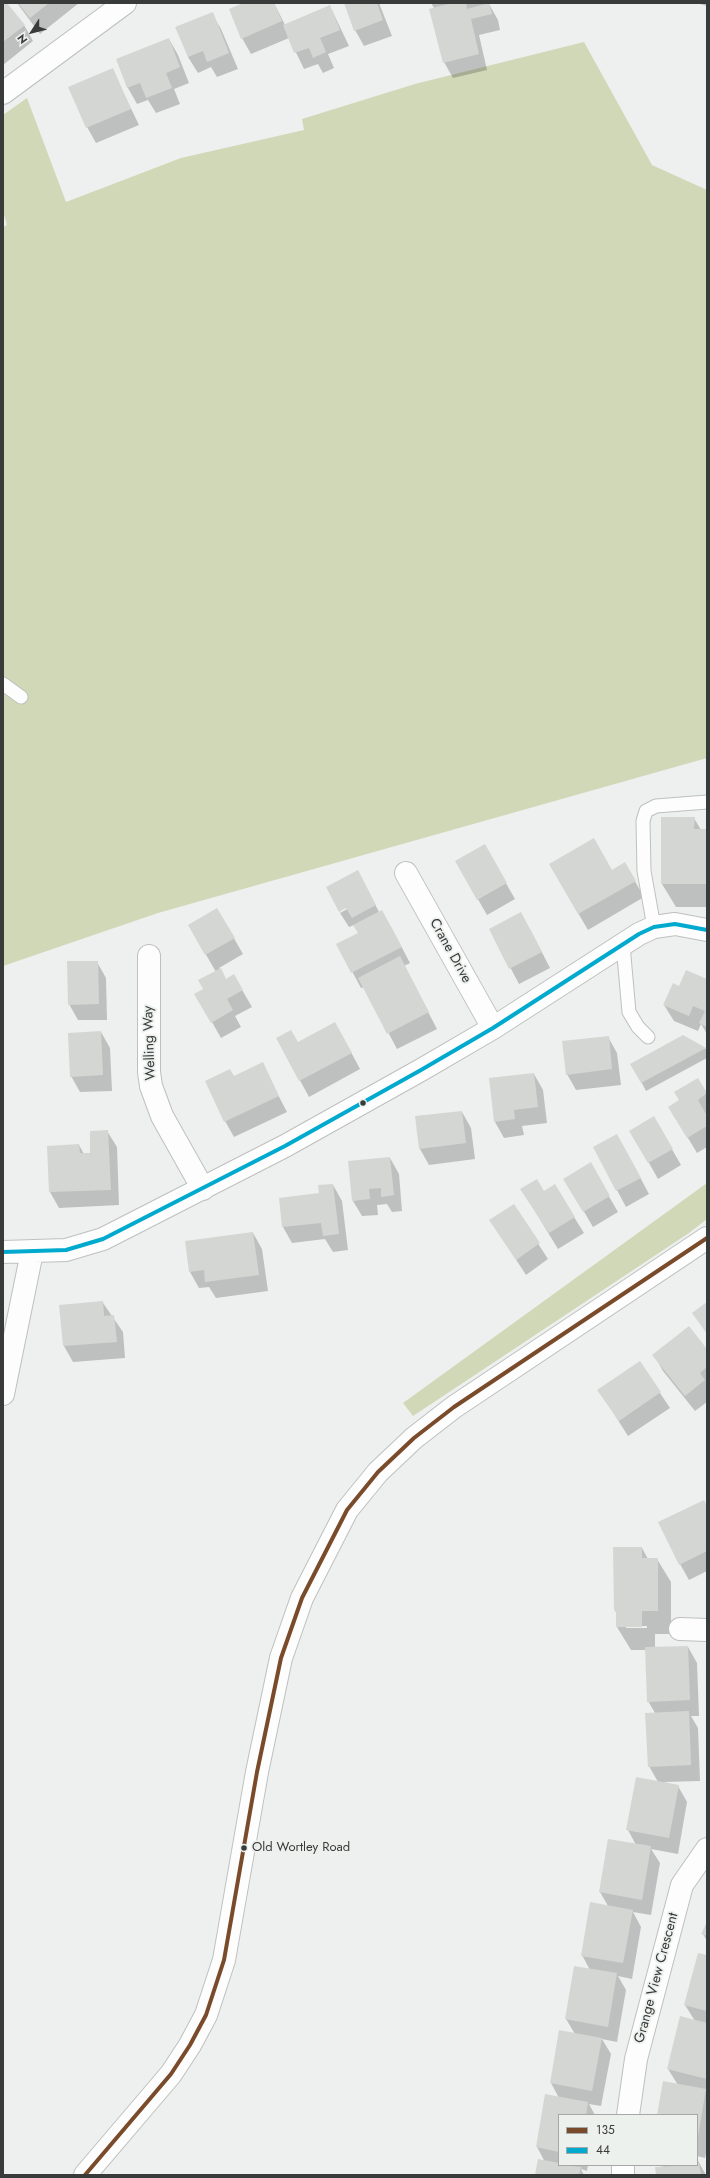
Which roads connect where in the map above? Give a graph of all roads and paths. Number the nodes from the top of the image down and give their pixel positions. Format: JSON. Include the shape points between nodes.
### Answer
{"nodes":[{"id":1,"x":117,"y":5,"type":"edge"},
{"id":2,"x":3,"y":93,"type":"edge"},
{"id":3,"x":3,"y":684,"type":"edge"},
{"id":4,"x":21,"y":697,"type":"dead end"},
{"id":5,"x":707,"y":802,"type":"edge"},
{"id":6,"x":406,"y":873,"type":"dead end"},
{"id":7,"x":654,"y":927,"type":"junction"},
{"id":8,"x":707,"y":930,"type":"edge"},
{"id":9,"x":623,"y":945,"type":"junction"},
{"id":10,"x":149,"y":956,"type":"dead end"},
{"id":11,"x":493,"y":1028,"type":"junction"},
{"id":12,"x":648,"y":1037,"type":"dead end"},
{"id":13,"x":203,"y":1189,"type":"junction"},
{"id":14,"x":707,"y":1238,"type":"edge"},
{"id":15,"x":3,"y":1252,"type":"edge"},
{"id":16,"x":32,"y":1252,"type":"junction"},
{"id":17,"x":3,"y":1394,"type":"edge"},
{"id":18,"x":680,"y":1629,"type":"dead end"},
{"id":19,"x":707,"y":1630,"type":"edge"},
{"id":20,"x":707,"y":1849,"type":"edge"},
{"id":21,"x":628,"y":2114,"type":"edge"},
{"id":22,"x":85,"y":2175,"type":"edge"}],
"edges":[{"from":1,"to":2,"type":"street"},
{"from":3,"to":4,"type":"lane"},
{"from":5,"to":7,"type":"lane","via":[[656,806],[646,811],[642,821],[644,871]]},
{"from":6,"to":11,"type":"street","name":"Crane Drive"},
{"from":7,"to":8,"type":"street","via":[[675,924]]},
{"from":7,"to":9,"type":"street"},
{"from":9,"to":11,"type":"street"},
{"from":9,"to":12,"type":"lane","via":[[629,1012]]},
{"from":10,"to":13,"type":"street","name":"Welling Way","via":[[151,1086],[162,1116]]},
{"from":11,"to":13,"type":"street","via":[[285,1146]]},
{"from":13,"to":16,"type":"street","via":[[103,1239],[66,1250]]},
{"from":14,"to":22,"type":"street","via":[[454,1407],[414,1438],[378,1472],[347,1510],[302,1598],[281,1658],[257,1772],[224,1960],[206,2014],[172,2074]]},
{"from":15,"to":16,"type":"street"},
{"from":16,"to":17,"type":"street"},
{"from":18,"to":19,"type":"street"},
{"from":20,"to":21,"type":"street","name":"Grange View Crescent","via":[[682,1885],[636,2059]]}]}
